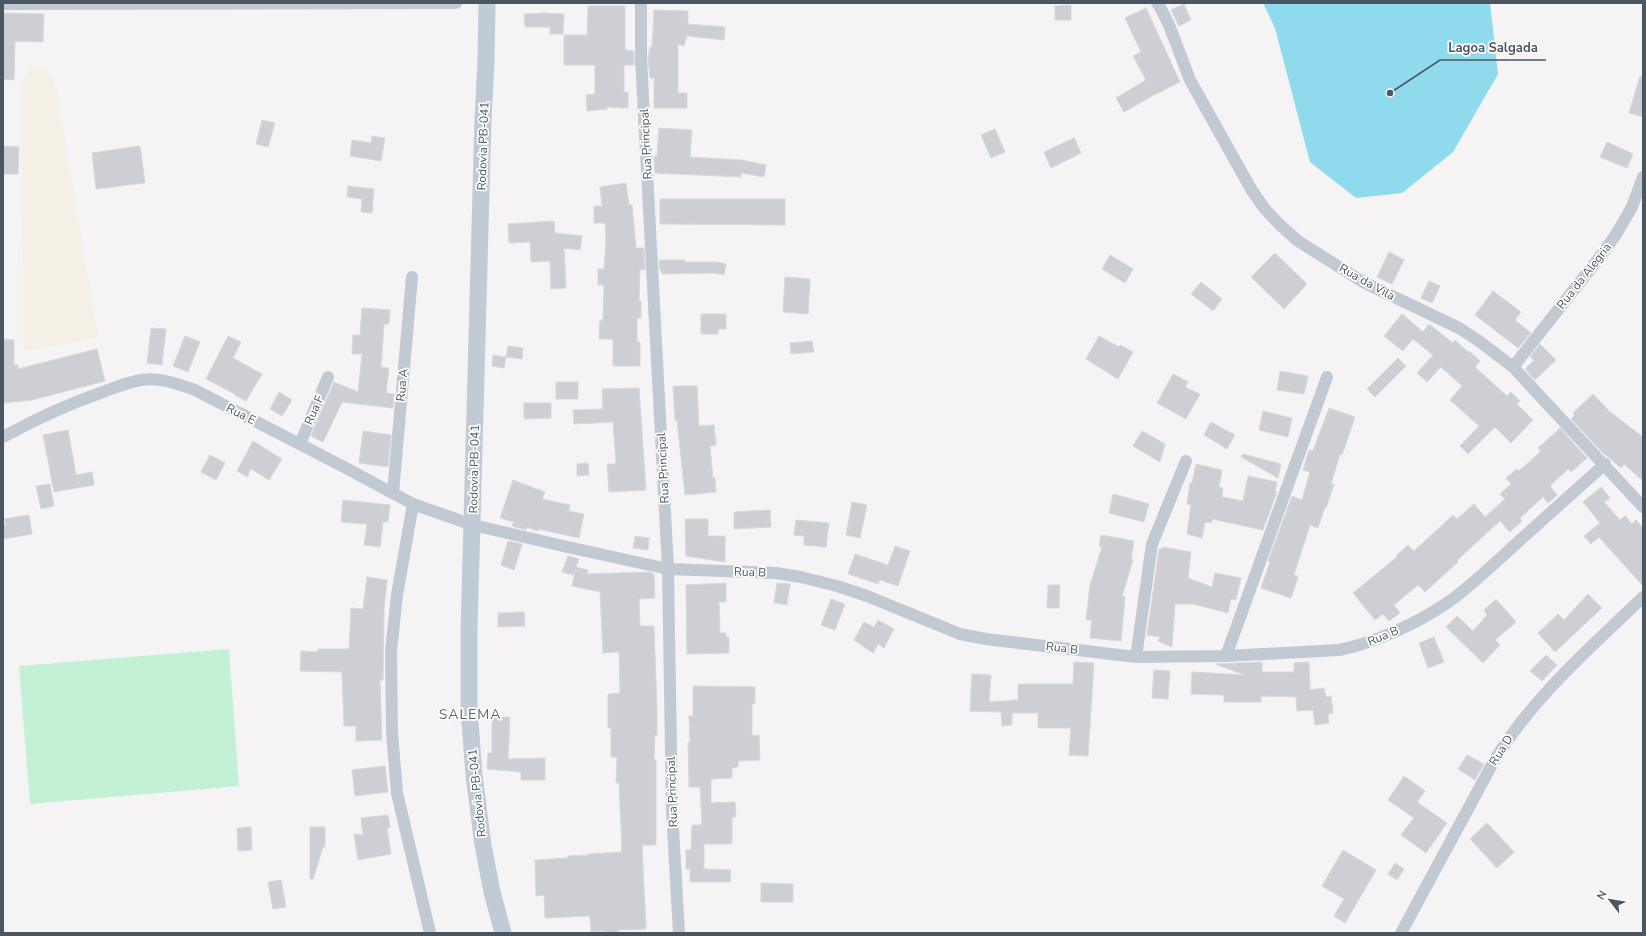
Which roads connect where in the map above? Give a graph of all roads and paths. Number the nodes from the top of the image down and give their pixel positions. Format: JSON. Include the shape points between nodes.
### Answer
{"nodes":[{"id":1,"x":456,"y":3,"type":"edge"},
{"id":2,"x":487,"y":3,"type":"edge"},
{"id":3,"x":641,"y":3,"type":"edge"},
{"id":4,"x":1157,"y":3,"type":"edge"},
{"id":5,"x":3,"y":4,"type":"edge"},
{"id":6,"x":1643,"y":177,"type":"edge"},
{"id":7,"x":412,"y":277,"type":"dead end"},
{"id":8,"x":1513,"y":367,"type":"junction"},
{"id":9,"x":328,"y":377,"type":"dead end"},
{"id":10,"x":1327,"y":377,"type":"dead end"},
{"id":11,"x":3,"y":437,"type":"edge"},
{"id":12,"x":300,"y":444,"type":"junction"},
{"id":13,"x":1186,"y":461,"type":"dead end"},
{"id":14,"x":1605,"y":464,"type":"junction"},
{"id":15,"x":393,"y":493,"type":"junction"},
{"id":16,"x":413,"y":504,"type":"junction"},
{"id":17,"x":1643,"y":507,"type":"edge"},
{"id":18,"x":473,"y":525,"type":"junction"},
{"id":19,"x":668,"y":569,"type":"junction"},
{"id":20,"x":1643,"y":597,"type":"edge"},
{"id":21,"x":1226,"y":656,"type":"junction"},
{"id":22,"x":1136,"y":657,"type":"junction"},
{"id":23,"x":430,"y":933,"type":"edge"},
{"id":24,"x":503,"y":933,"type":"edge"},
{"id":25,"x":679,"y":933,"type":"edge"},
{"id":26,"x":1401,"y":933,"type":"edge"}],
"edges":[{"from":1,"to":5,"type":"street"},
{"from":2,"to":18,"type":"main road","name":"Rodovia PB-041"},
{"from":3,"to":19,"type":"street","name":"Rua Principal","via":[[641,58]]},
{"from":4,"to":8,"type":"street","name":"Rua da Vila","via":[[1169,25],[1190,80],[1251,189],[1279,224],[1298,241],[1363,282],[1459,328]]},
{"from":6,"to":8,"type":"street","name":"Rua da Alegria","via":[[1632,207],[1615,236]]},
{"from":7,"to":15,"type":"street","name":"Rua A"},
{"from":8,"to":14,"type":"street","name":"Rua da Vila"},
{"from":9,"to":12,"type":"street","name":"Rua F"},
{"from":10,"to":21,"type":"street"},
{"from":11,"to":12,"type":"street","name":"Rua E","via":[[76,401],[126,384],[142,380],[159,380],[195,390]]},
{"from":12,"to":15,"type":"street","name":"Rua E"},
{"from":13,"to":22,"type":"street","via":[[1152,544]]},
{"from":14,"to":17,"type":"street","name":"Rua da Vila"},
{"from":14,"to":21,"type":"street","name":"Rua B","via":[[1474,581],[1432,612],[1394,632],[1356,647],[1339,650]]},
{"from":15,"to":16,"type":"street","name":"Rua E"},
{"from":16,"to":18,"type":"street","name":"Rua E"},
{"from":16,"to":23,"type":"street","via":[[397,595],[391,651],[392,732],[397,793]]},
{"from":18,"to":19,"type":"street","name":"Rua B"},
{"from":18,"to":24,"type":"main road","name":"Rodovia PB-041","via":[[469,631],[474,775],[483,845]]},
{"from":19,"to":22,"type":"street","name":"Rua B","via":[[776,573],[801,577],[867,596],[960,634]]},
{"from":19,"to":25,"type":"street","name":"Rua Principal","via":[[672,811]]},
{"from":20,"to":26,"type":"street","name":"Rua D","via":[[1563,674],[1506,740]]},
{"from":21,"to":22,"type":"street","name":"Rua B"}]}
